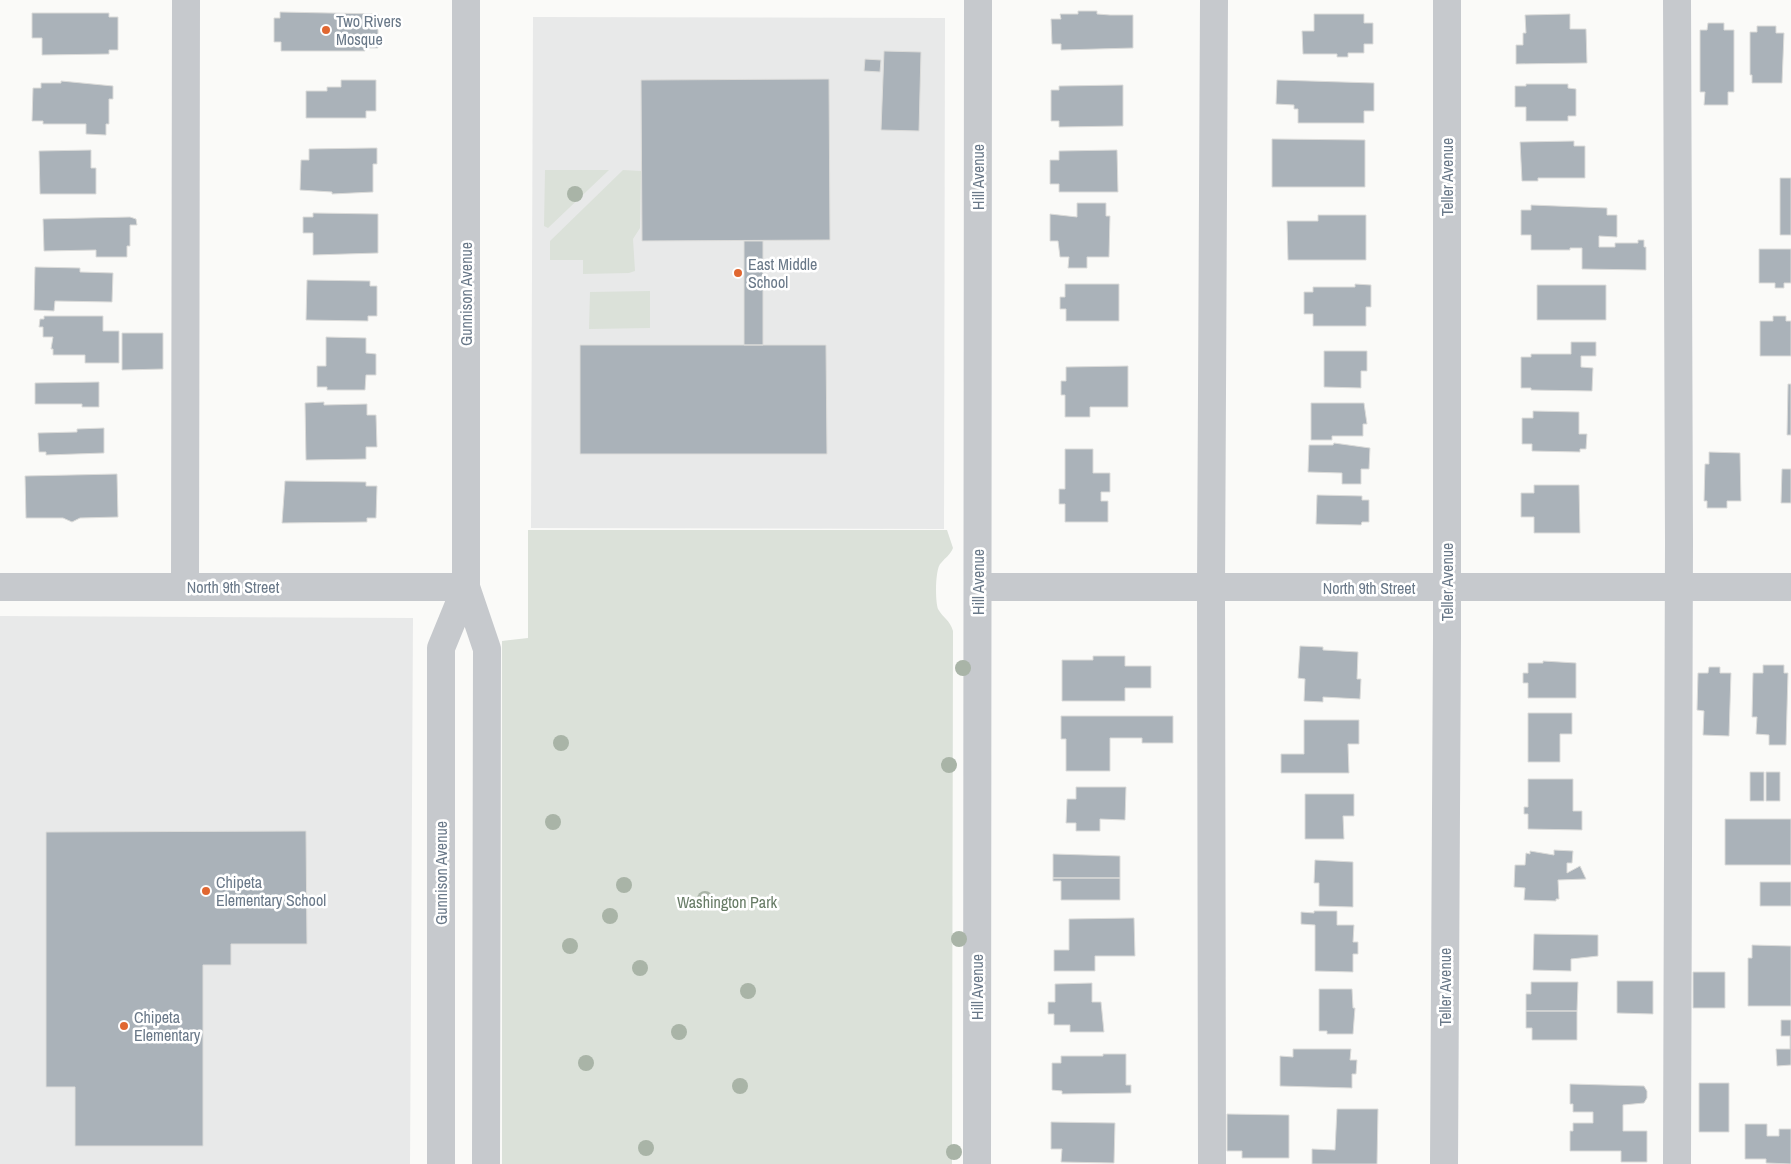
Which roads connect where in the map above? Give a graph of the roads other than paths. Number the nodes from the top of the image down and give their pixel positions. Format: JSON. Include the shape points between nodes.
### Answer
{"nodes":[{"id":1,"x":186,"y":0,"type":"edge"},
{"id":2,"x":466,"y":0,"type":"edge"},
{"id":3,"x":978,"y":0,"type":"edge"},
{"id":4,"x":1214,"y":0,"type":"edge"},
{"id":5,"x":1447,"y":0,"type":"edge"},
{"id":6,"x":1677,"y":0,"type":"edge"},
{"id":7,"x":0,"y":587,"type":"edge"},
{"id":8,"x":185,"y":587,"type":"junction"},
{"id":9,"x":466,"y":587,"type":"junction"},
{"id":10,"x":978,"y":587,"type":"junction"},
{"id":11,"x":1211,"y":588,"type":"junction"},
{"id":12,"x":1447,"y":588,"type":"junction"},
{"id":13,"x":1679,"y":588,"type":"junction"},
{"id":14,"x":1791,"y":588,"type":"edge"},
{"id":15,"x":441,"y":1164,"type":"edge"},
{"id":16,"x":486,"y":1164,"type":"edge"},
{"id":17,"x":977,"y":1164,"type":"edge"},
{"id":18,"x":1212,"y":1164,"type":"edge"},
{"id":19,"x":1444,"y":1164,"type":"edge"},
{"id":20,"x":1677,"y":1164,"type":"edge"}],
"edges":[{"from":1,"to":8,"type":"street"},
{"from":2,"to":9,"type":"street","name":"Gunnison Avenue"},
{"from":3,"to":10,"type":"street","name":"Hill Avenue"},
{"from":4,"to":11,"type":"street"},
{"from":5,"to":12,"type":"street","name":"Teller Avenue"},
{"from":6,"to":13,"type":"street"},
{"from":7,"to":8,"type":"street","name":"North 9th Street"},
{"from":8,"to":9,"type":"street","name":"North 9th Street"},
{"from":9,"to":15,"type":"street","name":"Gunnison Avenue","via":[[441,648]]},
{"from":9,"to":16,"type":"street","name":"Gunnison Avenue","via":[[487,649]]},
{"from":10,"to":11,"type":"street","name":"North 9th Street"},
{"from":10,"to":17,"type":"street","name":"Hill Avenue"},
{"from":11,"to":12,"type":"street","name":"North 9th Street"},
{"from":11,"to":18,"type":"street"},
{"from":12,"to":13,"type":"street","name":"North 9th Street"},
{"from":12,"to":19,"type":"street","name":"Teller Avenue"},
{"from":13,"to":14,"type":"street","name":"North 9th Street"},
{"from":13,"to":20,"type":"street"}]}
